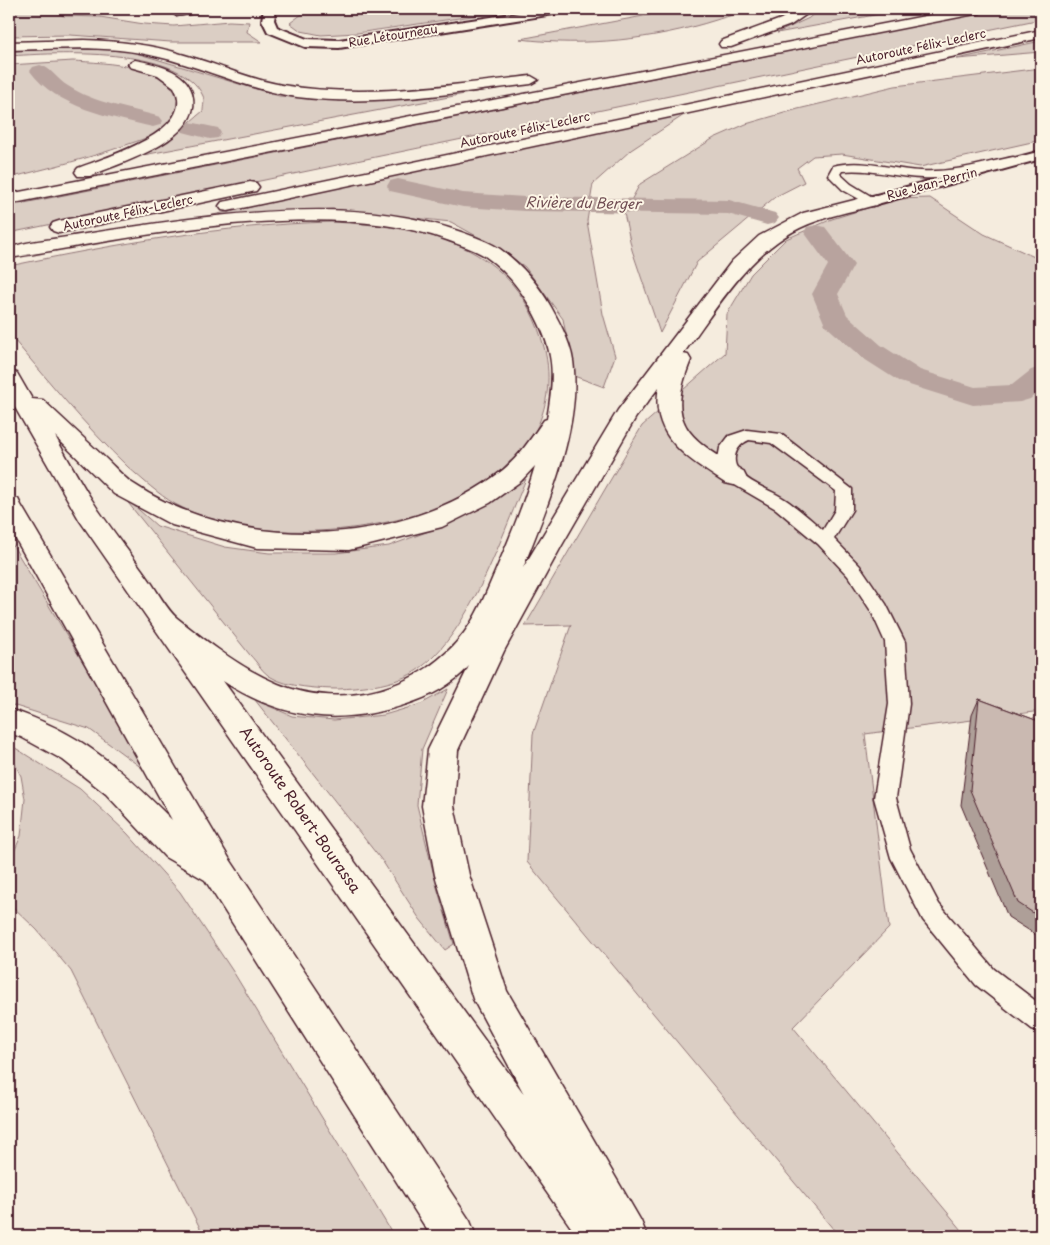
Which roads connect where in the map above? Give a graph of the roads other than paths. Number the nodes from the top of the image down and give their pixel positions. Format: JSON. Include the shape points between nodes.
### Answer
{"nodes":[{"id":1,"x":270,"y":9,"type":"edge"},
{"id":2,"x":566,"y":9,"type":"edge"},
{"id":3,"x":807,"y":9,"type":"edge"},
{"id":4,"x":930,"y":9,"type":"edge"},
{"id":5,"x":980,"y":9,"type":"edge"},
{"id":6,"x":1041,"y":23,"type":"edge"},
{"id":7,"x":1041,"y":34,"type":"edge"},
{"id":8,"x":9,"y":46,"type":"edge"},
{"id":9,"x":696,"y":54,"type":"junction"},
{"id":10,"x":1009,"y":56,"type":"dead end"},
{"id":11,"x":28,"y":60,"type":"dead end"},
{"id":12,"x":592,"y":74,"type":"junction"},
{"id":13,"x":847,"y":76,"type":"junction"},
{"id":14,"x":1040,"y":155,"type":"edge"},
{"id":15,"x":72,"y":176,"type":"junction"},
{"id":16,"x":9,"y":189,"type":"edge"},
{"id":17,"x":9,"y":199,"type":"edge"},
{"id":18,"x":870,"y":201,"type":"junction"},
{"id":19,"x":11,"y":247,"type":"edge"},
{"id":20,"x":707,"y":307,"type":"junction"},
{"id":21,"x":11,"y":381,"type":"edge"},
{"id":22,"x":558,"y":418,"type":"junction"},
{"id":23,"x":734,"y":477,"type":"junction"},
{"id":24,"x":9,"y":505,"type":"edge"},
{"id":25,"x":824,"y":540,"type":"junction"},
{"id":26,"x":170,"y":626,"type":"junction"},
{"id":27,"x":9,"y":721,"type":"edge"},
{"id":28,"x":217,"y":869,"type":"junction"},
{"id":29,"x":1041,"y":1020,"type":"edge"},
{"id":30,"x":455,"y":1236,"type":"edge"},
{"id":31,"x":602,"y":1236,"type":"edge"},
{"id":32,"x":626,"y":1236,"type":"edge"}],
"edges":[{"from":1,"to":2,"type":"street","name":"Rue Létourneau","via":[[268,20],[272,29],[305,43],[339,44]]},
{"from":3,"to":9,"type":"highway","via":[[786,22]]},
{"from":4,"to":9,"type":"highway"},
{"from":5,"to":17,"type":"highway","name":"Autoroute Félix-Leclerc"},
{"from":6,"to":19,"type":"highway","name":"Autoroute Félix-Leclerc","via":[[43,230]]},
{"from":7,"to":13,"type":"highway"},
{"from":8,"to":12,"type":"highway","via":[[77,44],[136,48],[263,86],[344,96]]},
{"from":9,"to":12,"type":"highway"},
{"from":10,"to":13,"type":"highway"},
{"from":11,"to":15,"type":"highway","via":[[56,58],[140,65],[169,75],[183,88],[188,101],[187,112],[176,126],[146,147]]},
{"from":12,"to":15,"type":"highway"},
{"from":13,"to":19,"type":"highway"},
{"from":14,"to":18,"type":"street","name":"Rue Jean-Perrin"},
{"from":14,"to":18,"type":"street","name":"Rue Jean-Perrin","via":[[934,175],[854,165],[837,168],[834,175]]},
{"from":15,"to":16,"type":"highway"},
{"from":18,"to":20,"type":"highway","via":[[809,217],[766,240],[739,264]]},
{"from":19,"to":22,"type":"highway","via":[[192,224],[295,215],[373,218],[435,227],[481,245],[502,260],[520,276],[543,308],[562,352]]},
{"from":20,"to":23,"type":"highway","via":[[666,392],[670,425],[680,439]]},
{"from":20,"to":32,"type":"highway","via":[[622,423],[490,652],[443,750],[438,806],[452,875],[491,999]]},
{"from":21,"to":22,"type":"highway","via":[[123,488],[181,519],[257,539],[349,541],[433,521],[481,496],[512,475],[528,460]]},
{"from":21,"to":26,"type":"highway","name":"Autoroute Robert-Bourassa","via":[[89,515]]},
{"from":22,"to":26,"type":"highway","via":[[551,456],[538,497],[502,585],[475,639],[457,661],[434,680],[384,701],[335,707],[295,703],[243,679]]},
{"from":23,"to":25,"type":"street","via":[[782,505]]},
{"from":23,"to":25,"type":"street","via":[[726,459],[728,448],[735,440],[747,435],[776,438],[844,490],[847,498],[845,509]]},
{"from":24,"to":28,"type":"highway"},
{"from":25,"to":29,"type":"street","via":[[859,579],[880,609],[895,642],[899,704],[884,798],[899,850],[931,912],[985,977]]},
{"from":26,"to":31,"type":"highway","name":"Autoroute Robert-Bourassa"},
{"from":27,"to":28,"type":"highway","via":[[31,728],[74,751],[117,785],[177,847]]},
{"from":28,"to":30,"type":"highway"}]}
